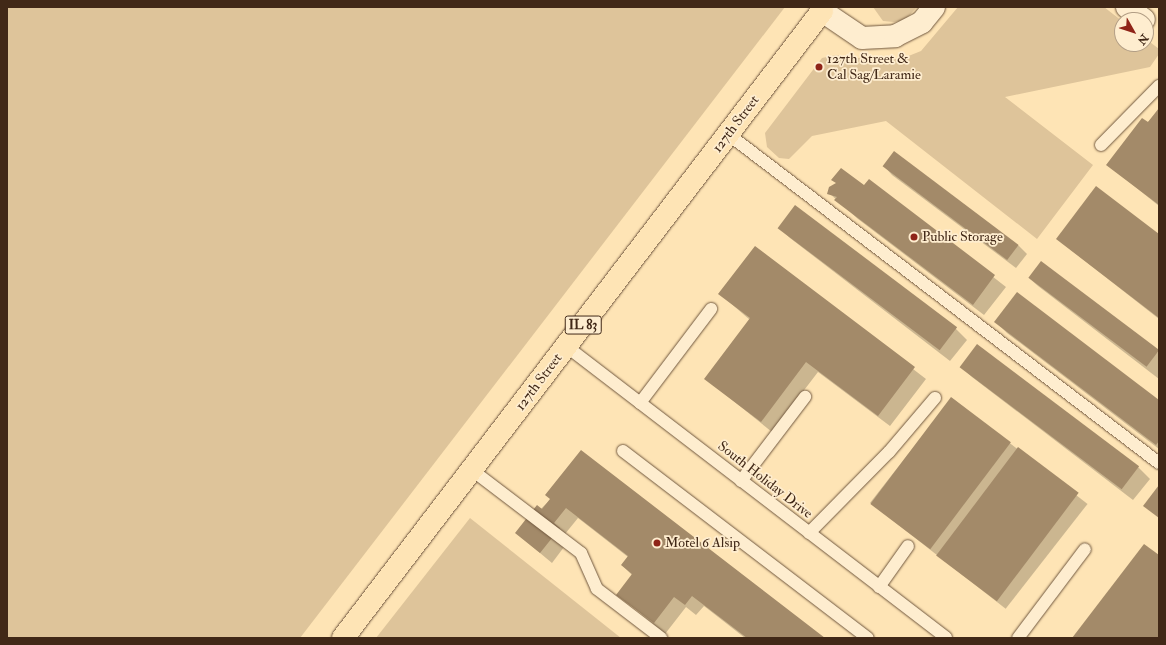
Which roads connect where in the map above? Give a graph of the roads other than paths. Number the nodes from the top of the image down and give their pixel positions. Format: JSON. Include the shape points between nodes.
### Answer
{"nodes":[{"id":1,"x":934,"y":7,"type":"edge"},
{"id":2,"x":822,"y":11,"type":"joint"},
{"id":3,"x":1159,"y":86,"type":"edge"},
{"id":4,"x":728,"y":134,"type":"junction"},
{"id":5,"x":1101,"y":145,"type":"dead end"},
{"id":6,"x":711,"y":309,"type":"dead end"},
{"id":7,"x":566,"y":346,"type":"junction"},
{"id":8,"x":805,"y":397,"type":"dead end"},
{"id":9,"x":935,"y":398,"type":"dead end"},
{"id":10,"x":640,"y":403,"type":"junction"},
{"id":11,"x":623,"y":451,"type":"dead end"},
{"id":12,"x":1159,"y":463,"type":"edge"},
{"id":13,"x":472,"y":470,"type":"junction"},
{"id":14,"x":741,"y":480,"type":"junction"},
{"id":15,"x":809,"y":533,"type":"junction"},
{"id":16,"x":908,"y":546,"type":"dead end"},
{"id":17,"x":1085,"y":549,"type":"dead end"},
{"id":18,"x":879,"y":586,"type":"junction"},
{"id":19,"x":344,"y":638,"type":"edge"},
{"id":20,"x":661,"y":638,"type":"edge"},
{"id":21,"x":868,"y":638,"type":"edge"},
{"id":22,"x":945,"y":638,"type":"edge"},
{"id":23,"x":1018,"y":638,"type":"edge"}],
"edges":[{"from":1,"to":2,"type":"street","via":[[922,22],[895,36],[862,38]]},
{"from":2,"to":4,"type":"main road","name":"127th Street","number":"IL 83"},
{"from":3,"to":5,"type":"lane"},
{"from":4,"to":7,"type":"main road","name":"127th Street","number":"IL 83"},
{"from":4,"to":12,"type":"lane"},
{"from":6,"to":10,"type":"lane"},
{"from":7,"to":10,"type":"lane","name":"South Holiday Drive"},
{"from":7,"to":13,"type":"main road","name":"127th Street","number":"IL 83"},
{"from":8,"to":14,"type":"lane"},
{"from":9,"to":15,"type":"lane","via":[[889,452]]},
{"from":10,"to":14,"type":"lane","name":"South Holiday Drive"},
{"from":11,"to":21,"type":"lane"},
{"from":13,"to":19,"type":"main road","name":"127th Street","number":"IL 83"},
{"from":13,"to":20,"type":"lane","via":[[580,553],[597,588]]},
{"from":14,"to":15,"type":"lane","name":"South Holiday Drive"},
{"from":15,"to":18,"type":"lane","name":"South Holiday Drive"},
{"from":16,"to":18,"type":"lane"},
{"from":17,"to":23,"type":"lane"},
{"from":18,"to":22,"type":"lane","name":"South Holiday Drive"}]}
